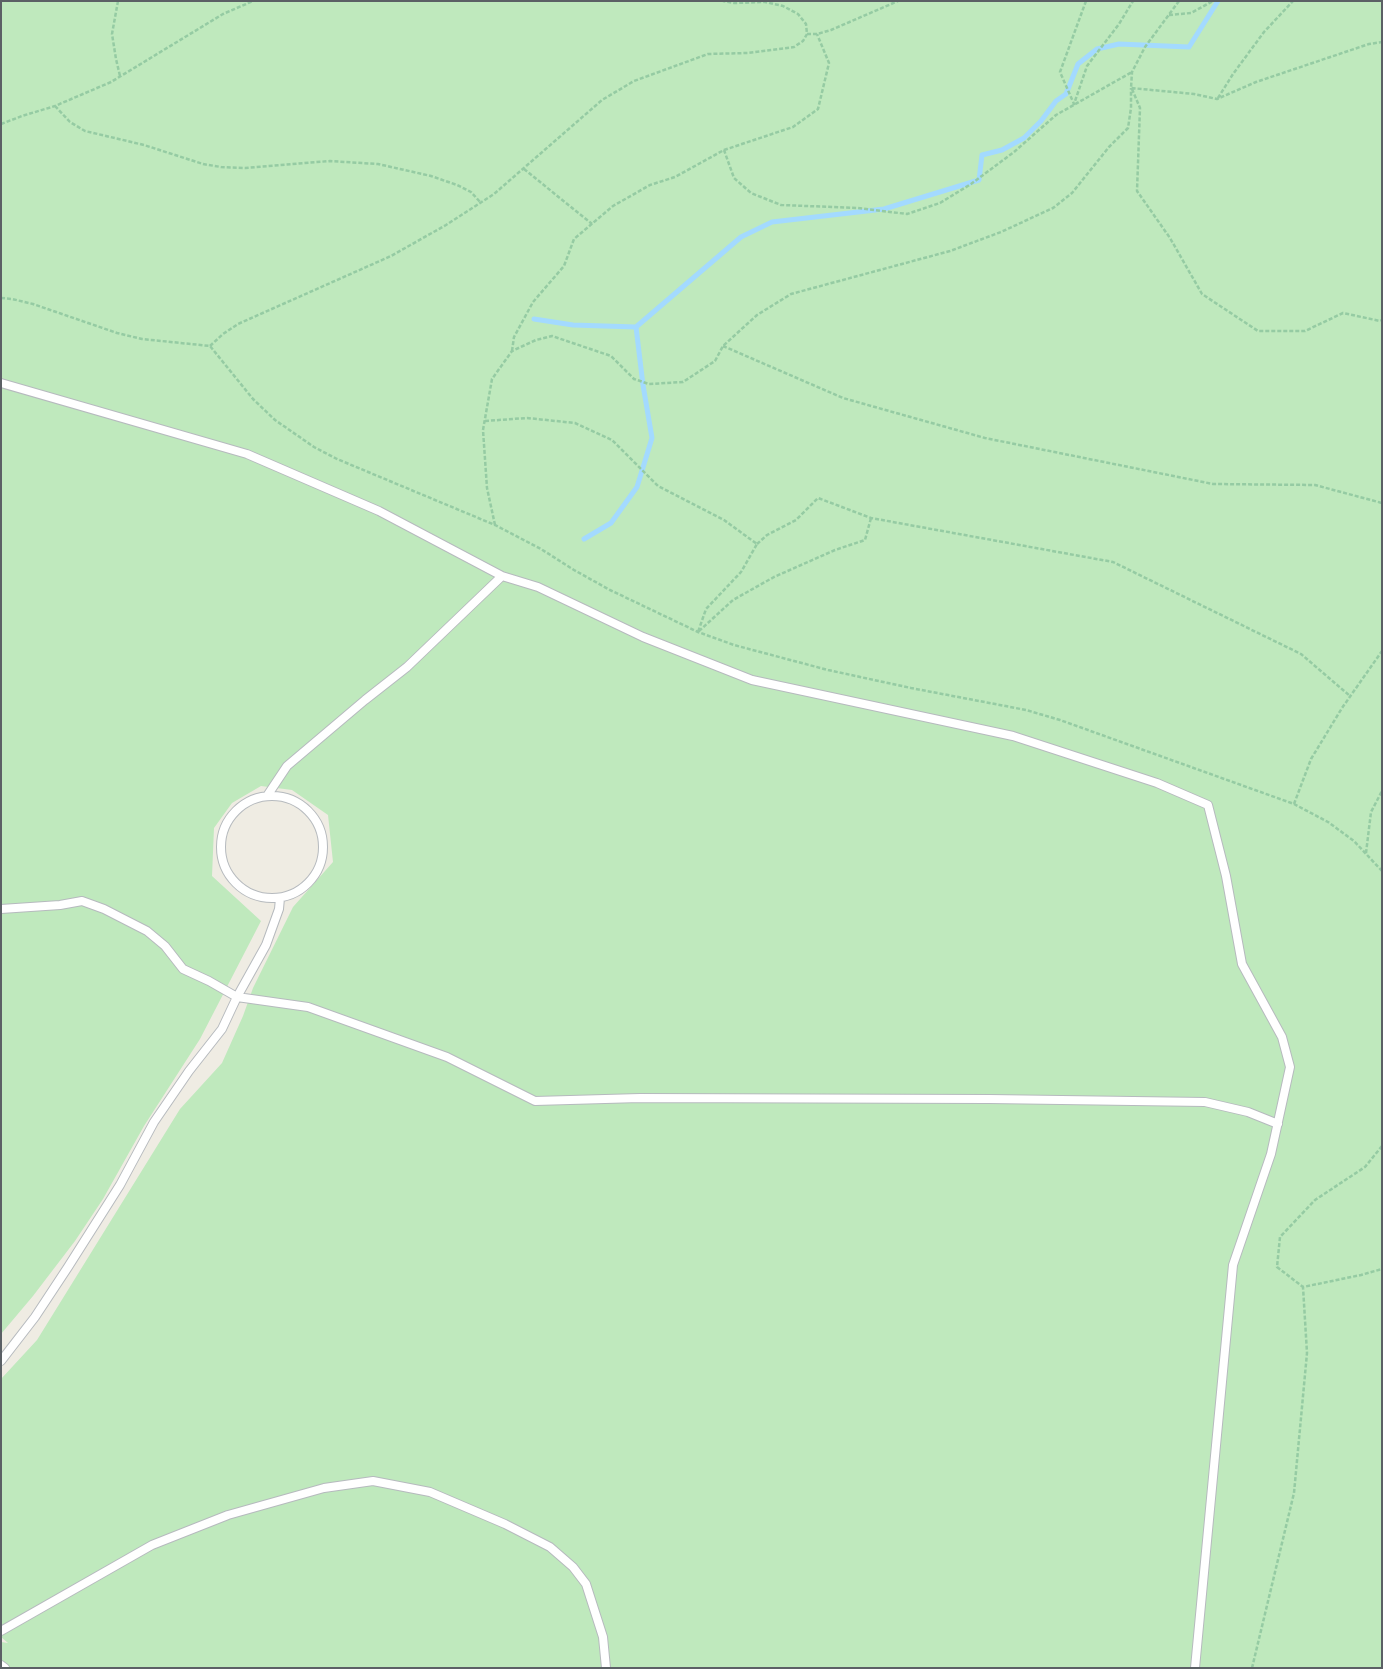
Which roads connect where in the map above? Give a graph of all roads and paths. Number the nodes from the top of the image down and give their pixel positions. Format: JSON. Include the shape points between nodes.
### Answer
{"nodes":[{"id":1,"x":118,"y":1,"type":"edge"},
{"id":2,"x":253,"y":1,"type":"edge"},
{"id":3,"x":723,"y":1,"type":"edge"},
{"id":4,"x":898,"y":1,"type":"edge"},
{"id":5,"x":1086,"y":1,"type":"edge"},
{"id":6,"x":1133,"y":1,"type":"edge"},
{"id":7,"x":1179,"y":1,"type":"edge"},
{"id":8,"x":1213,"y":1,"type":"edge"},
{"id":9,"x":1293,"y":1,"type":"edge"},
{"id":10,"x":1168,"y":15,"type":"junction"},
{"id":11,"x":807,"y":34,"type":"junction"},
{"id":12,"x":817,"y":34,"type":"junction"},
{"id":13,"x":1382,"y":42,"type":"edge"},
{"id":14,"x":1132,"y":72,"type":"junction"},
{"id":15,"x":120,"y":76,"type":"junction"},
{"id":16,"x":1131,"y":88,"type":"junction"},
{"id":17,"x":1217,"y":99,"type":"junction"},
{"id":18,"x":1074,"y":104,"type":"junction"},
{"id":19,"x":55,"y":106,"type":"junction"},
{"id":20,"x":1,"y":124,"type":"edge"},
{"id":21,"x":724,"y":150,"type":"junction"},
{"id":22,"x":524,"y":169,"type":"junction"},
{"id":23,"x":481,"y":203,"type":"junction"},
{"id":24,"x":592,"y":224,"type":"junction"},
{"id":25,"x":1,"y":298,"type":"edge"},
{"id":26,"x":1382,"y":320,"type":"edge"},
{"id":27,"x":210,"y":346,"type":"junction"},
{"id":28,"x":723,"y":346,"type":"junction"},
{"id":29,"x":512,"y":351,"type":"junction"},
{"id":30,"x":1,"y":383,"type":"edge"},
{"id":31,"x":485,"y":421,"type":"junction"},
{"id":32,"x":1382,"y":504,"type":"edge"},
{"id":33,"x":871,"y":518,"type":"junction"},
{"id":34,"x":495,"y":525,"type":"junction"},
{"id":35,"x":757,"y":544,"type":"junction"},
{"id":36,"x":502,"y":576,"type":"junction"},
{"id":37,"x":698,"y":632,"type":"junction"},
{"id":38,"x":1382,"y":651,"type":"edge"},
{"id":39,"x":1350,"y":696,"type":"junction"},
{"id":40,"x":1382,"y":791,"type":"edge"},
{"id":41,"x":267,"y":796,"type":"junction"},
{"id":42,"x":1294,"y":804,"type":"junction"},
{"id":43,"x":1366,"y":854,"type":"junction"},
{"id":44,"x":1382,"y":871,"type":"edge"},
{"id":45,"x":280,"y":898,"type":"junction"},
{"id":46,"x":1,"y":909,"type":"edge"},
{"id":47,"x":237,"y":997,"type":"junction"},
{"id":48,"x":1278,"y":1124,"type":"junction"},
{"id":49,"x":1382,"y":1146,"type":"edge"},
{"id":50,"x":1382,"y":1269,"type":"edge"},
{"id":51,"x":1303,"y":1287,"type":"junction"},
{"id":52,"x":1,"y":1361,"type":"edge"},
{"id":53,"x":1,"y":1631,"type":"edge"},
{"id":54,"x":1,"y":1665,"type":"edge"},
{"id":55,"x":5,"y":1668,"type":"edge"},
{"id":56,"x":606,"y":1668,"type":"edge"},
{"id":57,"x":1195,"y":1668,"type":"edge"},
{"id":58,"x":1252,"y":1668,"type":"edge"}],
"edges":[{"from":1,"to":15,"type":"path","via":[[112,34]]},
{"from":2,"to":15,"type":"path","via":[[223,14]]},
{"from":3,"to":11,"type":"path","via":[[765,2],[783,6],[798,14],[806,24]]},
{"from":4,"to":12,"type":"path"},
{"from":5,"to":18,"type":"path","via":[[1060,72]]},
{"from":6,"to":18,"type":"path","via":[[1087,66]]},
{"from":7,"to":10,"type":"path"},
{"from":8,"to":10,"type":"path","via":[[1191,13]]},
{"from":9,"to":17,"type":"path","via":[[1264,32]]},
{"from":10,"to":14,"type":"path","via":[[1145,47]]},
{"from":11,"to":12,"type":"path"},
{"from":11,"to":22,"type":"path","via":[[803,41],[794,47],[748,53],[708,54],[634,81],[602,100]]},
{"from":12,"to":21,"type":"path","via":[[829,63],[818,109],[793,127]]},
{"from":13,"to":17,"type":"path","via":[[1256,82]]},
{"from":14,"to":16,"type":"path"},
{"from":14,"to":18,"type":"path"},
{"from":15,"to":19,"type":"path"},
{"from":16,"to":17,"type":"path","via":[[1194,94]]},
{"from":16,"to":26,"type":"path","via":[[1140,108],[1137,191],[1170,238],[1202,294],[1258,331],[1305,331],[1343,313]]},
{"from":16,"to":28,"type":"path","via":[[1128,128],[1072,193],[1053,208],[1001,232],[950,251],[791,294],[756,315]]},
{"from":18,"to":21,"type":"path","via":[[1056,115],[1014,152],[971,184],[940,203],[907,214],[858,208],[781,205],[751,193],[734,178]]},
{"from":19,"to":20,"type":"path"},
{"from":19,"to":23,"type":"path","via":[[70,122],[85,131],[144,145],[203,164],[245,168],[317,161],[378,164],[431,176],[457,185],[471,192]]},
{"from":21,"to":24,"type":"path","via":[[675,177],[650,185],[613,206]]},
{"from":22,"to":23,"type":"path"},
{"from":22,"to":24,"type":"path"},
{"from":23,"to":27,"type":"path","via":[[390,256],[238,324]]},
{"from":24,"to":29,"type":"path","via":[[574,240],[564,266],[533,302],[514,337]]},
{"from":25,"to":27,"type":"path","via":[[33,304],[142,339]]},
{"from":27,"to":34,"type":"path","via":[[253,399],[275,420],[314,447]]},
{"from":28,"to":29,"type":"path","via":[[715,360],[682,382],[669,384],[649,384],[634,379],[610,356],[552,336]]},
{"from":28,"to":32,"type":"path","via":[[843,398],[985,438],[1213,484],[1315,485]]},
{"from":29,"to":31,"type":"path","via":[[492,379]]},
{"from":30,"to":36,"type":"lane","via":[[247,454],[379,511]]},
{"from":31,"to":34,"type":"path","via":[[483,430],[486,488]]},
{"from":31,"to":35,"type":"path","via":[[527,418],[576,422],[612,440],[658,486],[724,520]]},
{"from":33,"to":35,"type":"path","via":[[818,498],[796,520],[767,535]]},
{"from":33,"to":37,"type":"path","via":[[865,540],[835,550],[774,577],[733,600]]},
{"from":33,"to":39,"type":"path","via":[[1113,562],[1301,654]]},
{"from":34,"to":37,"type":"path","via":[[610,590]]},
{"from":35,"to":37,"type":"path","via":[[741,572],[706,609]]},
{"from":36,"to":41,"type":"lane","via":[[407,667],[287,766]]},
{"from":36,"to":48,"type":"lane","via":[[538,587],[643,637],[752,680],[1013,736],[1157,783],[1208,805],[1226,876],[1242,964],[1282,1037],[1290,1067]]},
{"from":37,"to":42,"type":"path","via":[[734,645],[828,670],[1026,710],[1067,722]]},
{"from":38,"to":39,"type":"path"},
{"from":39,"to":42,"type":"path","via":[[1311,760]]},
{"from":40,"to":43,"type":"path","via":[[1371,812]]},
{"from":41,"to":45,"type":"lane","via":[[285,797],[301,804],[314,816],[321,832],[324,849],[320,866],[311,881],[297,892]]},
{"from":41,"to":45,"type":"lane","via":[[251,800],[238,809],[227,822],[222,837],[221,854],[226,869],[235,883],[248,893],[264,898]]},
{"from":42,"to":43,"type":"path","via":[[1328,822],[1354,841]]},
{"from":43,"to":44,"type":"path"},
{"from":45,"to":47,"type":"lane","via":[[279,909],[266,945]]},
{"from":46,"to":47,"type":"lane","via":[[82,901],[104,909],[147,931],[165,946],[183,970]]},
{"from":47,"to":48,"type":"lane","via":[[308,1007],[447,1057],[535,1101],[648,1098],[1205,1102],[1248,1112]]},
{"from":47,"to":52,"type":"lane","via":[[222,1029],[154,1122],[120,1184],[68,1267],[35,1317]]},
{"from":48,"to":57,"type":"lane","via":[[1271,1154],[1233,1265]]},
{"from":49,"to":51,"type":"path","via":[[1365,1167],[1315,1200],[1280,1237],[1277,1267]]},
{"from":50,"to":51,"type":"path","via":[[1361,1276]]},
{"from":51,"to":58,"type":"path","via":[[1307,1353],[1294,1493]]},
{"from":53,"to":56,"type":"lane","via":[[152,1544],[228,1515],[324,1488],[373,1481],[430,1492],[505,1524],[550,1547],[573,1567],[586,1584],[603,1637]]},
{"from":54,"to":55,"type":"lane"}]}
